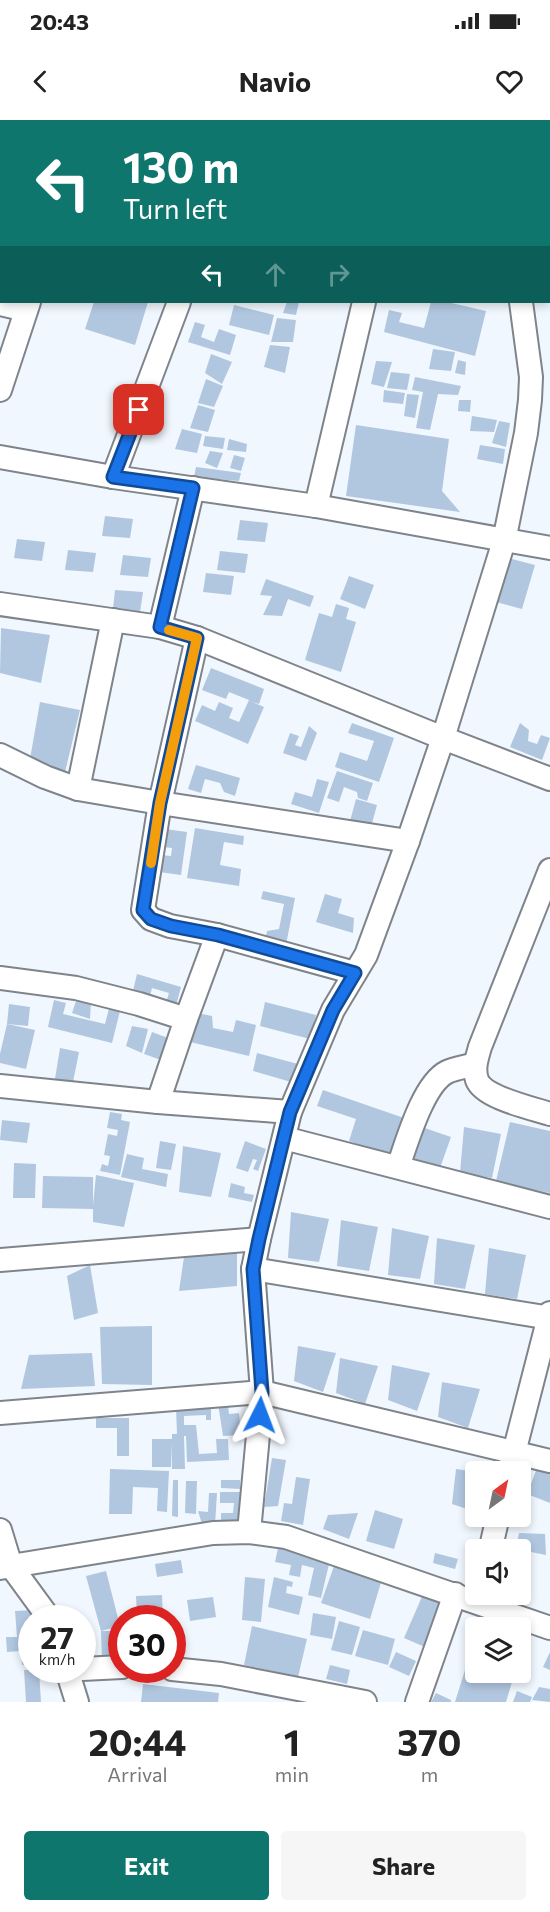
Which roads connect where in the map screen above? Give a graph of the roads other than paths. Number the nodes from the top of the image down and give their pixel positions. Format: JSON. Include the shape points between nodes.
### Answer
{"nodes":[{"id":1,"x":179,"y":303,"type":"edge"},
{"id":2,"x":364,"y":303,"type":"edge"},
{"id":3,"x":521,"y":303,"type":"edge"},
{"id":4,"x":0,"y":304,"type":"edge"},
{"id":5,"x":28,"y":306,"type":"edge"},
{"id":6,"x":0,"y":390,"type":"edge"},
{"id":7,"x":0,"y":457,"type":"edge"},
{"id":8,"x":113,"y":477,"type":"junction"},
{"id":9,"x":193,"y":488,"type":"junction"},
{"id":10,"x":316,"y":506,"type":"junction"},
{"id":11,"x":504,"y":541,"type":"junction"},
{"id":12,"x":550,"y":548,"type":"edge"},
{"id":13,"x":0,"y":604,"type":"edge"},
{"id":14,"x":113,"y":621,"type":"junction"},
{"id":15,"x":160,"y":627,"type":"junction"},
{"id":16,"x":197,"y":638,"type":"junction"},
{"id":17,"x":443,"y":738,"type":"junction"},
{"id":18,"x":0,"y":755,"type":"edge"},
{"id":19,"x":550,"y":779,"type":"edge"},
{"id":20,"x":78,"y":789,"type":"junction"},
{"id":21,"x":160,"y":803,"type":"junction"},
{"id":22,"x":408,"y":841,"type":"junction"},
{"id":23,"x":550,"y":870,"type":"edge"},
{"id":24,"x":218,"y":935,"type":"junction"},
{"id":25,"x":355,"y":973,"type":"junction"},
{"id":26,"x":0,"y":978,"type":"edge"},
{"id":27,"x":186,"y":1019,"type":"junction"},
{"id":28,"x":475,"y":1064,"type":"junction"},
{"id":29,"x":0,"y":1086,"type":"edge"},
{"id":30,"x":158,"y":1102,"type":"junction"},
{"id":31,"x":290,"y":1112,"type":"junction"},
{"id":32,"x":550,"y":1114,"type":"edge"},
{"id":33,"x":284,"y":1138,"type":"junction"},
{"id":34,"x":398,"y":1167,"type":"junction"},
{"id":35,"x":550,"y":1207,"type":"edge"},
{"id":36,"x":259,"y":1239,"type":"junction"},
{"id":37,"x":0,"y":1260,"type":"edge"},
{"id":38,"x":253,"y":1269,"type":"junction"},
{"id":39,"x":550,"y":1316,"type":"edge"},
{"id":40,"x":262,"y":1392,"type":"junction"},
{"id":41,"x":0,"y":1413,"type":"edge"},
{"id":42,"x":507,"y":1461,"type":"edge"},
{"id":43,"x":511,"y":1461,"type":"edge"},
{"id":44,"x":531,"y":1461,"type":"edge"},
{"id":45,"x":550,"y":1461,"type":"edge"},
{"id":46,"x":0,"y":1530,"type":"edge"},
{"id":47,"x":249,"y":1532,"type":"junction"},
{"id":48,"x":5,"y":1567,"type":"edge"},
{"id":49,"x":455,"y":1594,"type":"junction"},
{"id":50,"x":38,"y":1605,"type":"edge"},
{"id":51,"x":550,"y":1628,"type":"edge"},
{"id":52,"x":186,"y":1670,"type":"edge"},
{"id":53,"x":76,"y":1683,"type":"edge"},
{"id":54,"x":77,"y":1702,"type":"edge"},
{"id":55,"x":364,"y":1702,"type":"edge"},
{"id":56,"x":417,"y":1702,"type":"edge"}],
"edges":[{"from":1,"to":8,"type":"street"},
{"from":2,"to":10,"type":"street"},
{"from":3,"to":11,"type":"street","via":[[531,377],[530,400]]},
{"from":4,"to":5,"type":"street"},
{"from":5,"to":6,"type":"street"},
{"from":7,"to":8,"type":"street"},
{"from":8,"to":9,"type":"street"},
{"from":9,"to":10,"type":"street"},
{"from":9,"to":15,"type":"street"},
{"from":10,"to":11,"type":"street"},
{"from":11,"to":12,"type":"street"},
{"from":11,"to":17,"type":"street"},
{"from":13,"to":14,"type":"street"},
{"from":14,"to":15,"type":"street"},
{"from":14,"to":20,"type":"street"},
{"from":15,"to":16,"type":"street"},
{"from":16,"to":17,"type":"street"},
{"from":16,"to":21,"type":"street"},
{"from":17,"to":19,"type":"street"},
{"from":17,"to":22,"type":"street"},
{"from":18,"to":20,"type":"street"},
{"from":20,"to":21,"type":"street"},
{"from":21,"to":22,"type":"street"},
{"from":21,"to":24,"type":"street","via":[[143,910],[151,919],[171,926]]},
{"from":22,"to":25,"type":"street","via":[[366,955]]},
{"from":23,"to":28,"type":"street"},
{"from":24,"to":25,"type":"street"},
{"from":24,"to":27,"type":"street"},
{"from":25,"to":31,"type":"street","via":[[333,1010]]},
{"from":26,"to":27,"type":"street","via":[[76,988]]},
{"from":27,"to":30,"type":"street"},
{"from":28,"to":32,"type":"street","via":[[481,1086],[496,1096]]},
{"from":28,"to":34,"type":"street","via":[[448,1071],[425,1095]]},
{"from":29,"to":30,"type":"street"},
{"from":30,"to":31,"type":"street"},
{"from":31,"to":33,"type":"street"},
{"from":33,"to":34,"type":"street"},
{"from":33,"to":36,"type":"street"},
{"from":34,"to":35,"type":"street"},
{"from":36,"to":37,"type":"street"},
{"from":36,"to":38,"type":"street"},
{"from":38,"to":39,"type":"street"},
{"from":38,"to":40,"type":"street"},
{"from":39,"to":43,"type":"street"},
{"from":40,"to":41,"type":"street"},
{"from":40,"to":42,"type":"street"},
{"from":40,"to":47,"type":"street"},
{"from":44,"to":45,"type":"street"},
{"from":46,"to":48,"type":"street"},
{"from":47,"to":48,"type":"street","via":[[202,1535]]},
{"from":47,"to":49,"type":"street","via":[[286,1537]]},
{"from":48,"to":50,"type":"street"},
{"from":49,"to":51,"type":"street"},
{"from":49,"to":56,"type":"street"},
{"from":52,"to":55,"type":"street"},
{"from":53,"to":54,"type":"street"}]}
